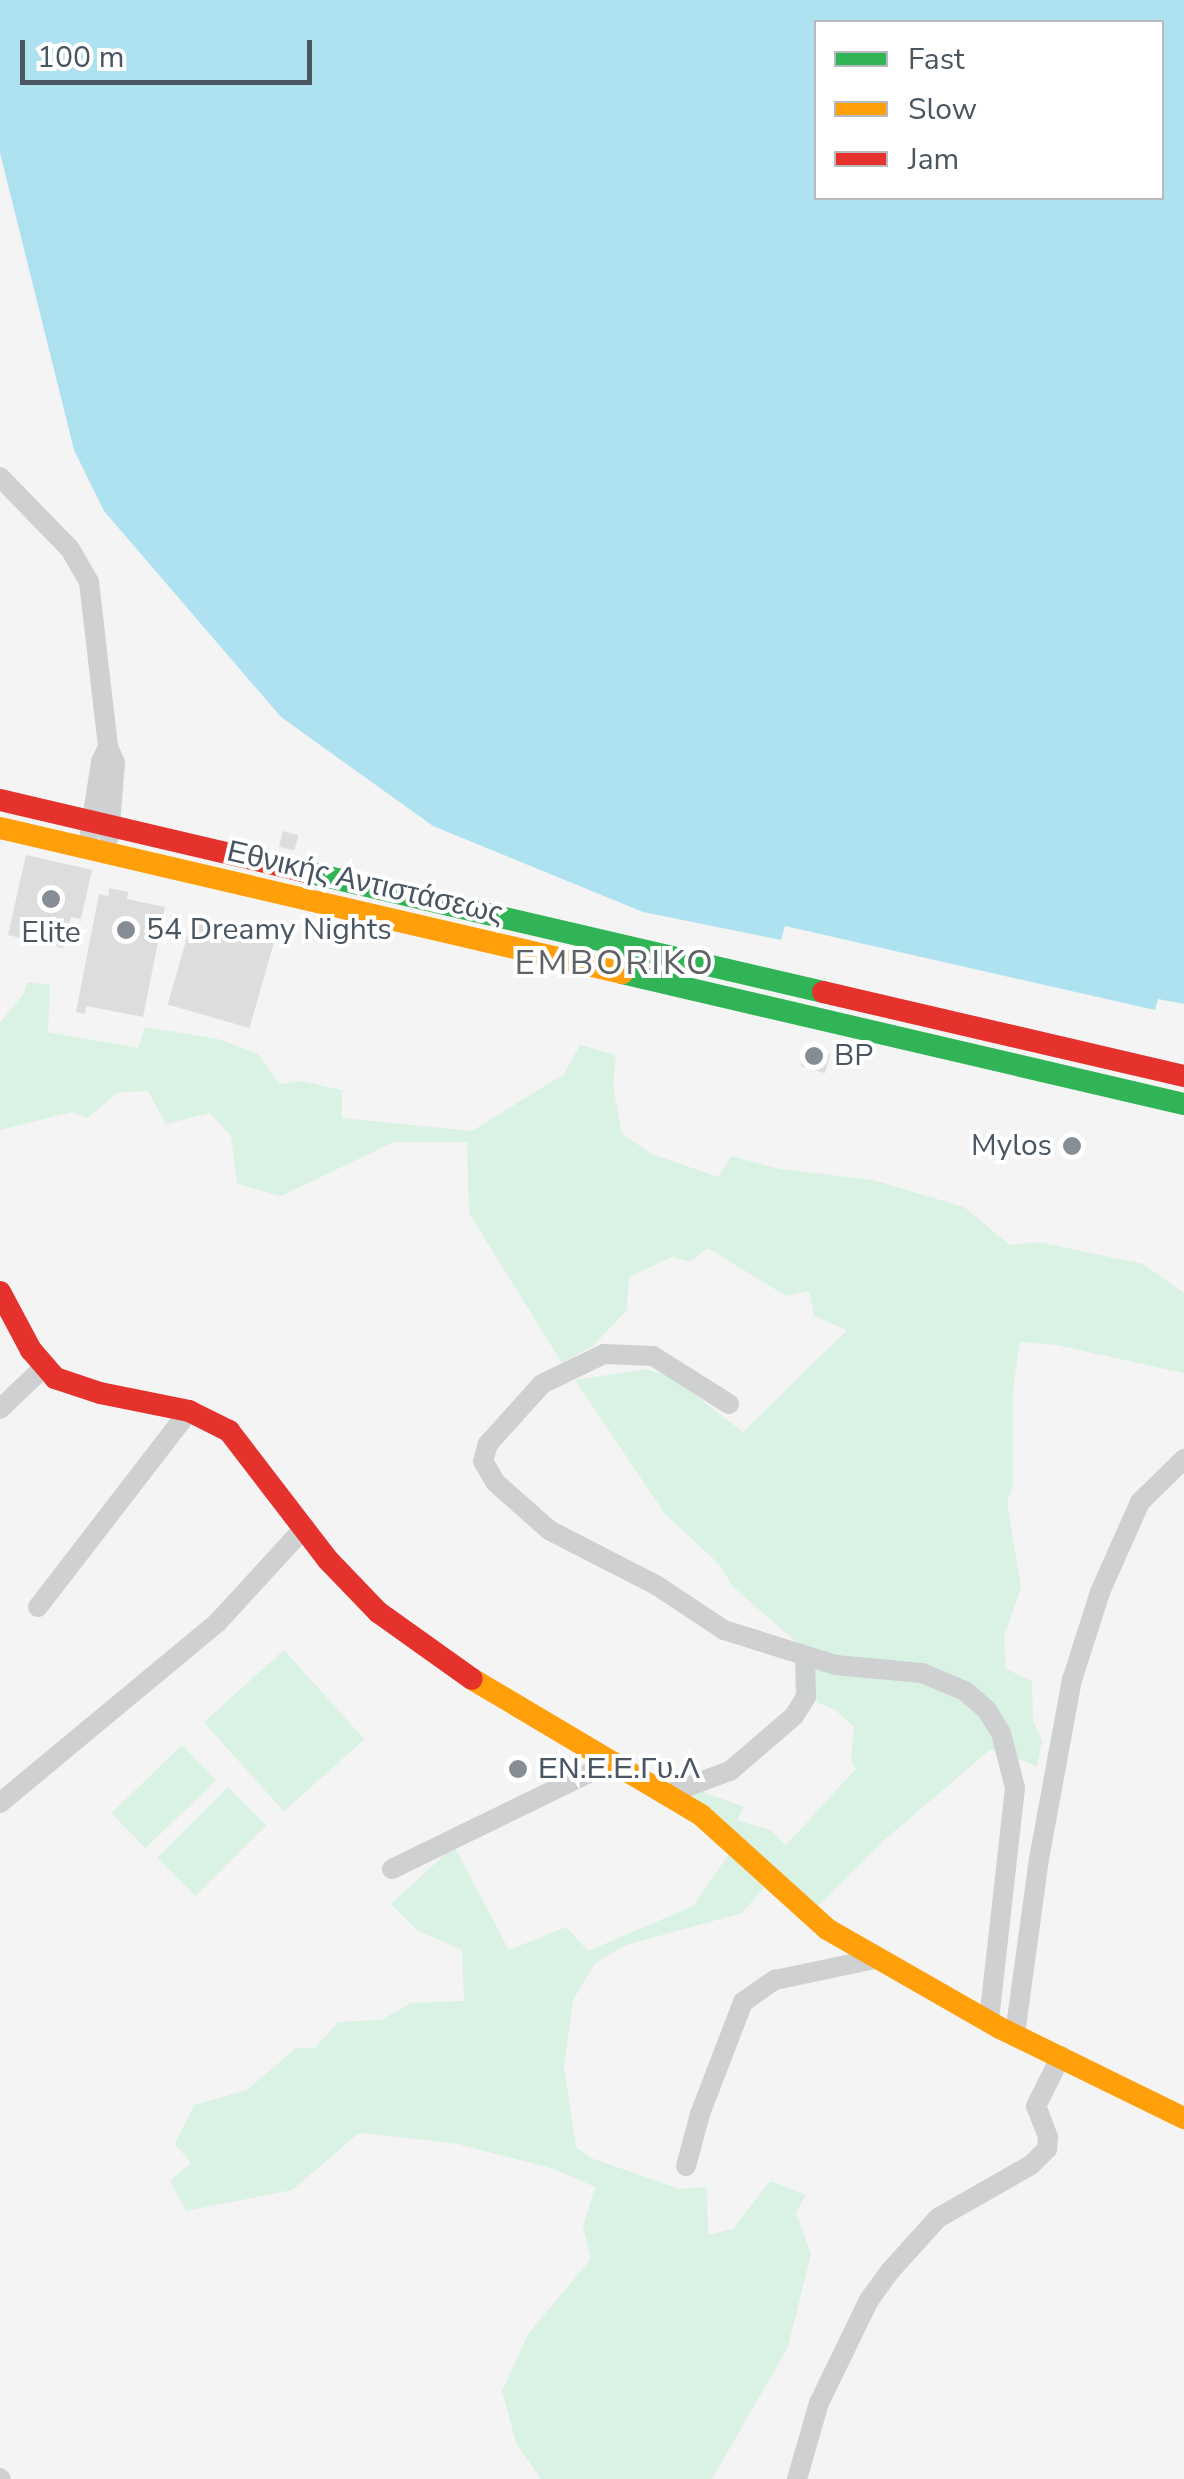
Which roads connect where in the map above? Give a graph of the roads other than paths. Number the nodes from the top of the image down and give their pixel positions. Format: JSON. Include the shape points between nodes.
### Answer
{"nodes":[{"id":1,"x":0,"y":478,"type":"edge"},
{"id":2,"x":0,"y":800,"type":"edge"},
{"id":3,"x":101,"y":825,"type":"junction"},
{"id":4,"x":0,"y":828,"type":"edge"},
{"id":5,"x":97,"y":852,"type":"junction"},
{"id":6,"x":1184,"y":1076,"type":"edge"},
{"id":7,"x":1184,"y":1104,"type":"edge"},
{"id":8,"x":0,"y":1292,"type":"edge"},
{"id":9,"x":43,"y":1368,"type":"junction"},
{"id":10,"x":729,"y":1404,"type":"dead end"},
{"id":11,"x":0,"y":1409,"type":"edge"},
{"id":12,"x":190,"y":1411,"type":"junction"},
{"id":13,"x":1184,"y":1459,"type":"edge"},
{"id":14,"x":305,"y":1527,"type":"junction"},
{"id":15,"x":38,"y":1607,"type":"dead end"},
{"id":16,"x":805,"y":1657,"type":"junction"},
{"id":17,"x":613,"y":1762,"type":"junction"},
{"id":18,"x":668,"y":1794,"type":"junction"},
{"id":19,"x":0,"y":1803,"type":"edge"},
{"id":20,"x":392,"y":1869,"type":"dead end"},
{"id":21,"x":875,"y":1959,"type":"junction"},
{"id":22,"x":989,"y":2021,"type":"junction"},
{"id":23,"x":1015,"y":2034,"type":"junction"},
{"id":24,"x":1061,"y":2056,"type":"junction"},
{"id":25,"x":1184,"y":2118,"type":"edge"},
{"id":26,"x":686,"y":2166,"type":"dead end"},
{"id":27,"x":797,"y":2479,"type":"edge"}],
"edges":[{"from":1,"to":3,"type":"street","via":[[70,549],[86,575],[108,747],[101,762]]},
{"from":2,"to":3,"type":"main road","name":"Εθνικής Αντιστάσεως"},
{"from":3,"to":5,"type":"street"},
{"from":3,"to":6,"type":"main road","name":"Εθνικής Αντιστάσεως"},
{"from":4,"to":5,"type":"main road","name":"Εθνικής Αντιστάσεως"},
{"from":5,"to":7,"type":"main road","name":"Εθνικής Αντιστάσεως"},
{"from":8,"to":9,"type":"main road"},
{"from":9,"to":11,"type":"street"},
{"from":9,"to":12,"type":"main road","via":[[74,1386]]},
{"from":10,"to":16,"type":"street","via":[[653,1356],[604,1354],[555,1375],[524,1400],[488,1444],[484,1461],[495,1482],[549,1530],[656,1585],[724,1630]]},
{"from":12,"to":14,"type":"main road","via":[[229,1431]]},
{"from":12,"to":15,"type":"street"},
{"from":13,"to":23,"type":"street","via":[[1140,1502],[1100,1592],[1072,1680],[1038,1859]]},
{"from":14,"to":17,"type":"main road","via":[[346,1582],[407,1634]]},
{"from":14,"to":19,"type":"street","via":[[216,1623]]},
{"from":16,"to":18,"type":"street","via":[[806,1697],[794,1716],[730,1771]]},
{"from":16,"to":22,"type":"street","via":[[901,1668],[944,1681],[980,1703],[1001,1732],[1015,1817]]},
{"from":17,"to":18,"type":"main road"},
{"from":17,"to":20,"type":"street"},
{"from":18,"to":21,"type":"main road","via":[[826,1928]]},
{"from":21,"to":22,"type":"main road"},
{"from":21,"to":26,"type":"street","via":[[775,1980],[743,2002]]},
{"from":22,"to":23,"type":"main road"},
{"from":23,"to":24,"type":"main road"},
{"from":24,"to":25,"type":"main road"},
{"from":24,"to":27,"type":"street","via":[[1036,2106],[1046,2149],[1032,2164],[938,2218],[891,2270],[869,2300],[819,2403]]}]}
